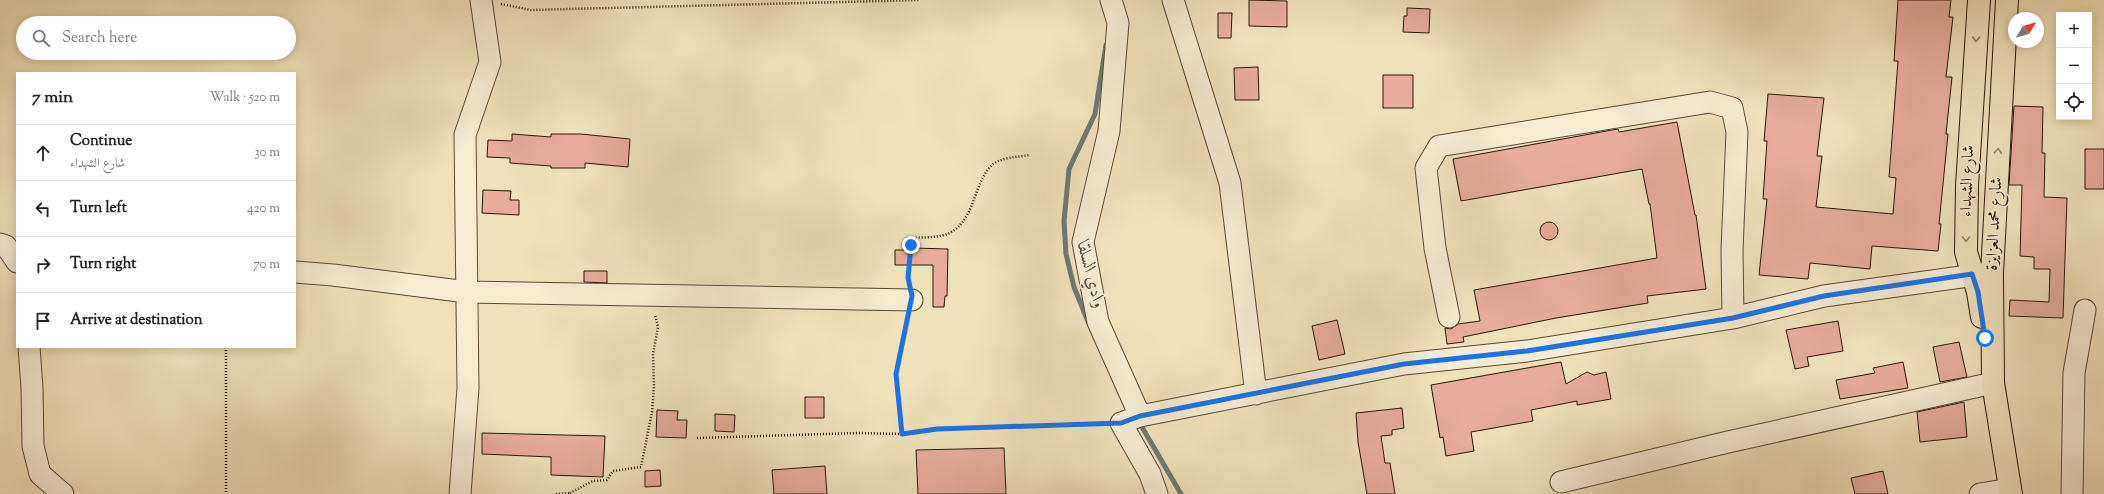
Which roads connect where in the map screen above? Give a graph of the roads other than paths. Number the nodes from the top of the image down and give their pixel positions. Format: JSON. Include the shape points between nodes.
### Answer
{"nodes":[{"id":1,"x":1111,"y":0,"type":"edge"},
{"id":2,"x":1173,"y":0,"type":"edge"},
{"id":3,"x":1979,"y":0,"type":"edge"},
{"id":4,"x":2007,"y":0,"type":"edge"},
{"id":5,"x":489,"y":1,"type":"edge"},
{"id":6,"x":296,"y":272,"type":"edge"},
{"id":7,"x":1982,"y":274,"type":"junction"},
{"id":8,"x":467,"y":292,"type":"junction"},
{"id":9,"x":912,"y":300,"type":"road end"},
{"id":10,"x":2085,"y":310,"type":"dead end"},
{"id":11,"x":1449,"y":317,"type":"dead end"},
{"id":12,"x":1733,"y":318,"type":"junction"},
{"id":13,"x":29,"y":348,"type":"edge"},
{"id":14,"x":1993,"y":383,"type":"junction"},
{"id":15,"x":1256,"y":394,"type":"junction"},
{"id":16,"x":1140,"y":416,"type":"junction"},
{"id":17,"x":1561,"y":482,"type":"dead end"},
{"id":18,"x":2010,"y":492,"type":"edge"},
{"id":19,"x":63,"y":494,"type":"edge"},
{"id":20,"x":460,"y":494,"type":"edge"},
{"id":21,"x":1157,"y":494,"type":"edge"},
{"id":22,"x":1980,"y":494,"type":"edge"},
{"id":23,"x":2072,"y":494,"type":"edge"}],
"edges":[{"from":1,"to":16,"type":"street","via":[[1118,23],[1109,131],[1083,242],[1098,322]]},
{"from":2,"to":15,"type":"street","via":[[1230,183]]},
{"from":3,"to":7,"type":"main road","name":"شارع الشهداء","one_way":true,"via":[[1966,186],[1966,252]]},
{"from":7,"to":4,"type":"main road","name":"شارع محمد العزايزة","one_way":true},
{"from":5,"to":8,"type":"street","via":[[490,62],[465,135]]},
{"from":6,"to":8,"type":"street"},
{"from":7,"to":12,"type":"street","via":[[1824,296]]},
{"from":7,"to":14,"type":"main road","name":"شارع الشهداء","via":[[1978,292],[1985,338],[1993,358]]},
{"from":8,"to":9,"type":"street"},
{"from":8,"to":20,"type":"street","via":[[468,388]]},
{"from":10,"to":23,"type":"street","via":[[2074,373]]},
{"from":11,"to":12,"type":"street","via":[[1435,248],[1426,168],[1439,146],[1710,102],[1732,108],[1737,132],[1732,250]]},
{"from":12,"to":15,"type":"street","via":[[1527,351],[1431,361]]},
{"from":13,"to":19,"type":"street","via":[[33,446],[40,474]]},
{"from":14,"to":17,"type":"street"},
{"from":14,"to":18,"type":"main road"},
{"from":15,"to":16,"type":"street"},
{"from":16,"to":21,"type":"street","via":[[1121,423],[1150,474]]},
{"from":18,"to":22,"type":"street"}]}
